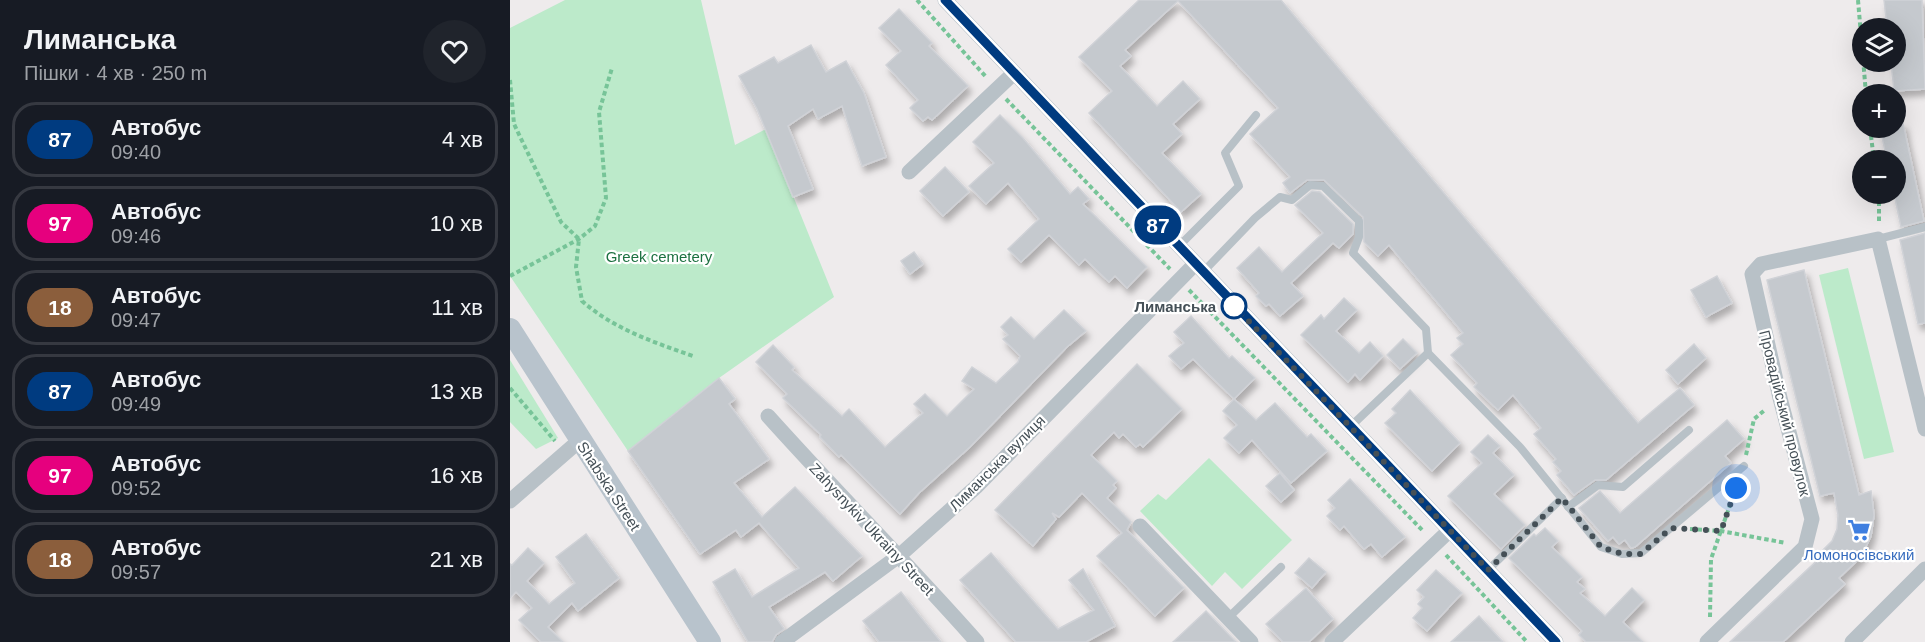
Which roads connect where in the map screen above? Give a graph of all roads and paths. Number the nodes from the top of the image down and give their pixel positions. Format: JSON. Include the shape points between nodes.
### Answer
{"nodes":[{"id":1,"x":917,"y":0,"type":"edge"},
{"id":2,"x":945,"y":0,"type":"edge"},
{"id":3,"x":1857,"y":0,"type":"edge"},
{"id":4,"x":612,"y":68,"type":"dead end"},
{"id":5,"x":1014,"y":73,"type":"junction"},
{"id":6,"x":510,"y":80,"type":"edge"},
{"id":7,"x":1865,"y":84,"type":"edge"},
{"id":8,"x":997,"y":89,"type":"junction"},
{"id":9,"x":1256,"y":115,"type":"dead end"},
{"id":10,"x":909,"y":172,"type":"dead end"},
{"id":11,"x":1879,"y":204,"type":"edge"},
{"id":12,"x":1925,"y":227,"type":"edge"},
{"id":13,"x":579,"y":239,"type":"junction"},
{"id":14,"x":1878,"y":239,"type":"junction"},
{"id":15,"x":1178,"y":246,"type":"junction"},
{"id":16,"x":1199,"y":268,"type":"junction"},
{"id":17,"x":510,"y":276,"type":"edge"},
{"id":18,"x":1180,"y":280,"type":"junction"},
{"id":19,"x":510,"y":329,"type":"edge"},
{"id":20,"x":1428,"y":353,"type":"junction"},
{"id":21,"x":693,"y":356,"type":"dead end"},
{"id":22,"x":510,"y":388,"type":"edge"},
{"id":23,"x":1780,"y":398,"type":"junction"},
{"id":24,"x":768,"y":417,"type":"dead end"},
{"id":25,"x":1350,"y":427,"type":"junction"},
{"id":26,"x":1925,"y":429,"type":"edge"},
{"id":27,"x":1689,"y":430,"type":"dead end"},
{"id":28,"x":572,"y":447,"type":"junction"},
{"id":29,"x":1744,"y":466,"type":"junction"},
{"id":30,"x":1562,"y":498,"type":"junction"},
{"id":31,"x":510,"y":501,"type":"edge"},
{"id":32,"x":1568,"y":507,"type":"junction"},
{"id":33,"x":1140,"y":526,"type":"dead end"},
{"id":34,"x":1671,"y":528,"type":"junction"},
{"id":35,"x":1450,"y":530,"type":"junction"},
{"id":36,"x":1721,"y":531,"type":"junction"},
{"id":37,"x":1435,"y":544,"type":"junction"},
{"id":38,"x":1805,"y":547,"type":"junction"},
{"id":39,"x":900,"y":555,"type":"junction"},
{"id":40,"x":1281,"y":567,"type":"dead end"},
{"id":41,"x":1488,"y":570,"type":"junction"},
{"id":42,"x":1924,"y":573,"type":"edge"},
{"id":43,"x":1228,"y":618,"type":"junction"},
{"id":44,"x":1708,"y":640,"type":"edge"},
{"id":45,"x":710,"y":642,"type":"edge"},
{"id":46,"x":782,"y":642,"type":"edge"},
{"id":47,"x":976,"y":642,"type":"edge"},
{"id":48,"x":1251,"y":642,"type":"edge"},
{"id":49,"x":1332,"y":642,"type":"edge"},
{"id":50,"x":1527,"y":642,"type":"edge"},
{"id":51,"x":1556,"y":642,"type":"edge"},
{"id":52,"x":1851,"y":642,"type":"edge"}],
"edges":[{"from":1,"to":8,"type":"path"},
{"from":2,"to":5,"type":"street"},
{"from":3,"to":7,"type":"path"},
{"from":4,"to":13,"type":"path","via":[[599,112],[606,198],[595,226]]},
{"from":5,"to":8,"type":"street"},
{"from":5,"to":15,"type":"street"},
{"from":6,"to":13,"type":"path","via":[[514,124],[561,222]]},
{"from":8,"to":10,"type":"street"},
{"from":8,"to":18,"type":"path"},
{"from":9,"to":15,"type":"lane","via":[[1225,153],[1239,186]]},
{"from":11,"to":14,"type":"path"},
{"from":12,"to":14,"type":"lane"},
{"from":13,"to":17,"type":"path"},
{"from":13,"to":21,"type":"path","via":[[576,267],[582,301],[598,315],[643,339]]},
{"from":14,"to":23,"type":"street","name":"Провадійський провулок","via":[[1761,264],[1752,274]]},
{"from":14,"to":26,"type":"street"},
{"from":15,"to":16,"type":"street"},
{"from":16,"to":18,"type":"street","name":"Лиманська вулиця"},
{"from":16,"to":20,"type":"lane","via":[[1280,197],[1292,200],[1310,185],[1323,186],[1359,221],[1353,253],[1426,328]]},
{"from":16,"to":25,"type":"street"},
{"from":18,"to":37,"type":"path"},
{"from":18,"to":39,"type":"street","name":"Лиманська вулиця","via":[[976,487]]},
{"from":19,"to":28,"type":"main road","name":"Shabska Street"},
{"from":20,"to":25,"type":"lane"},
{"from":20,"to":30,"type":"lane","via":[[1520,447]]},
{"from":22,"to":28,"type":"path"},
{"from":23,"to":29,"type":"path","via":[[1754,419]]},
{"from":23,"to":38,"type":"street","name":"Провадійський провулок","via":[[1812,519]]},
{"from":24,"to":39,"type":"street","name":"Zahysnykiv Ukrainy Street","via":[[839,496]]},
{"from":25,"to":35,"type":"street"},
{"from":27,"to":32,"type":"lane","via":[[1623,487],[1598,484]]},
{"from":28,"to":31,"type":"street"},
{"from":28,"to":45,"type":"main road","name":"Shabska Street"},
{"from":29,"to":34,"type":"lane"},
{"from":29,"to":36,"type":"path"},
{"from":30,"to":32,"type":"lane"},
{"from":30,"to":41,"type":"lane"},
{"from":32,"to":34,"type":"lane","via":[[1601,547],[1622,554],[1641,554]]},
{"from":33,"to":43,"type":"street"},
{"from":34,"to":36,"type":"path"},
{"from":35,"to":37,"type":"street"},
{"from":35,"to":41,"type":"street"},
{"from":36,"to":38,"type":"path"},
{"from":36,"to":44,"type":"path","via":[[1712,559]]},
{"from":37,"to":49,"type":"street"},
{"from":37,"to":50,"type":"path"},
{"from":38,"to":44,"type":"street"},
{"from":39,"to":46,"type":"street","name":"Лиманська вулиця"},
{"from":39,"to":47,"type":"street","name":"Zahysnykiv Ukrainy Street"},
{"from":40,"to":43,"type":"lane"},
{"from":41,"to":51,"type":"street"},
{"from":42,"to":52,"type":"street"},
{"from":43,"to":48,"type":"street"}]}
